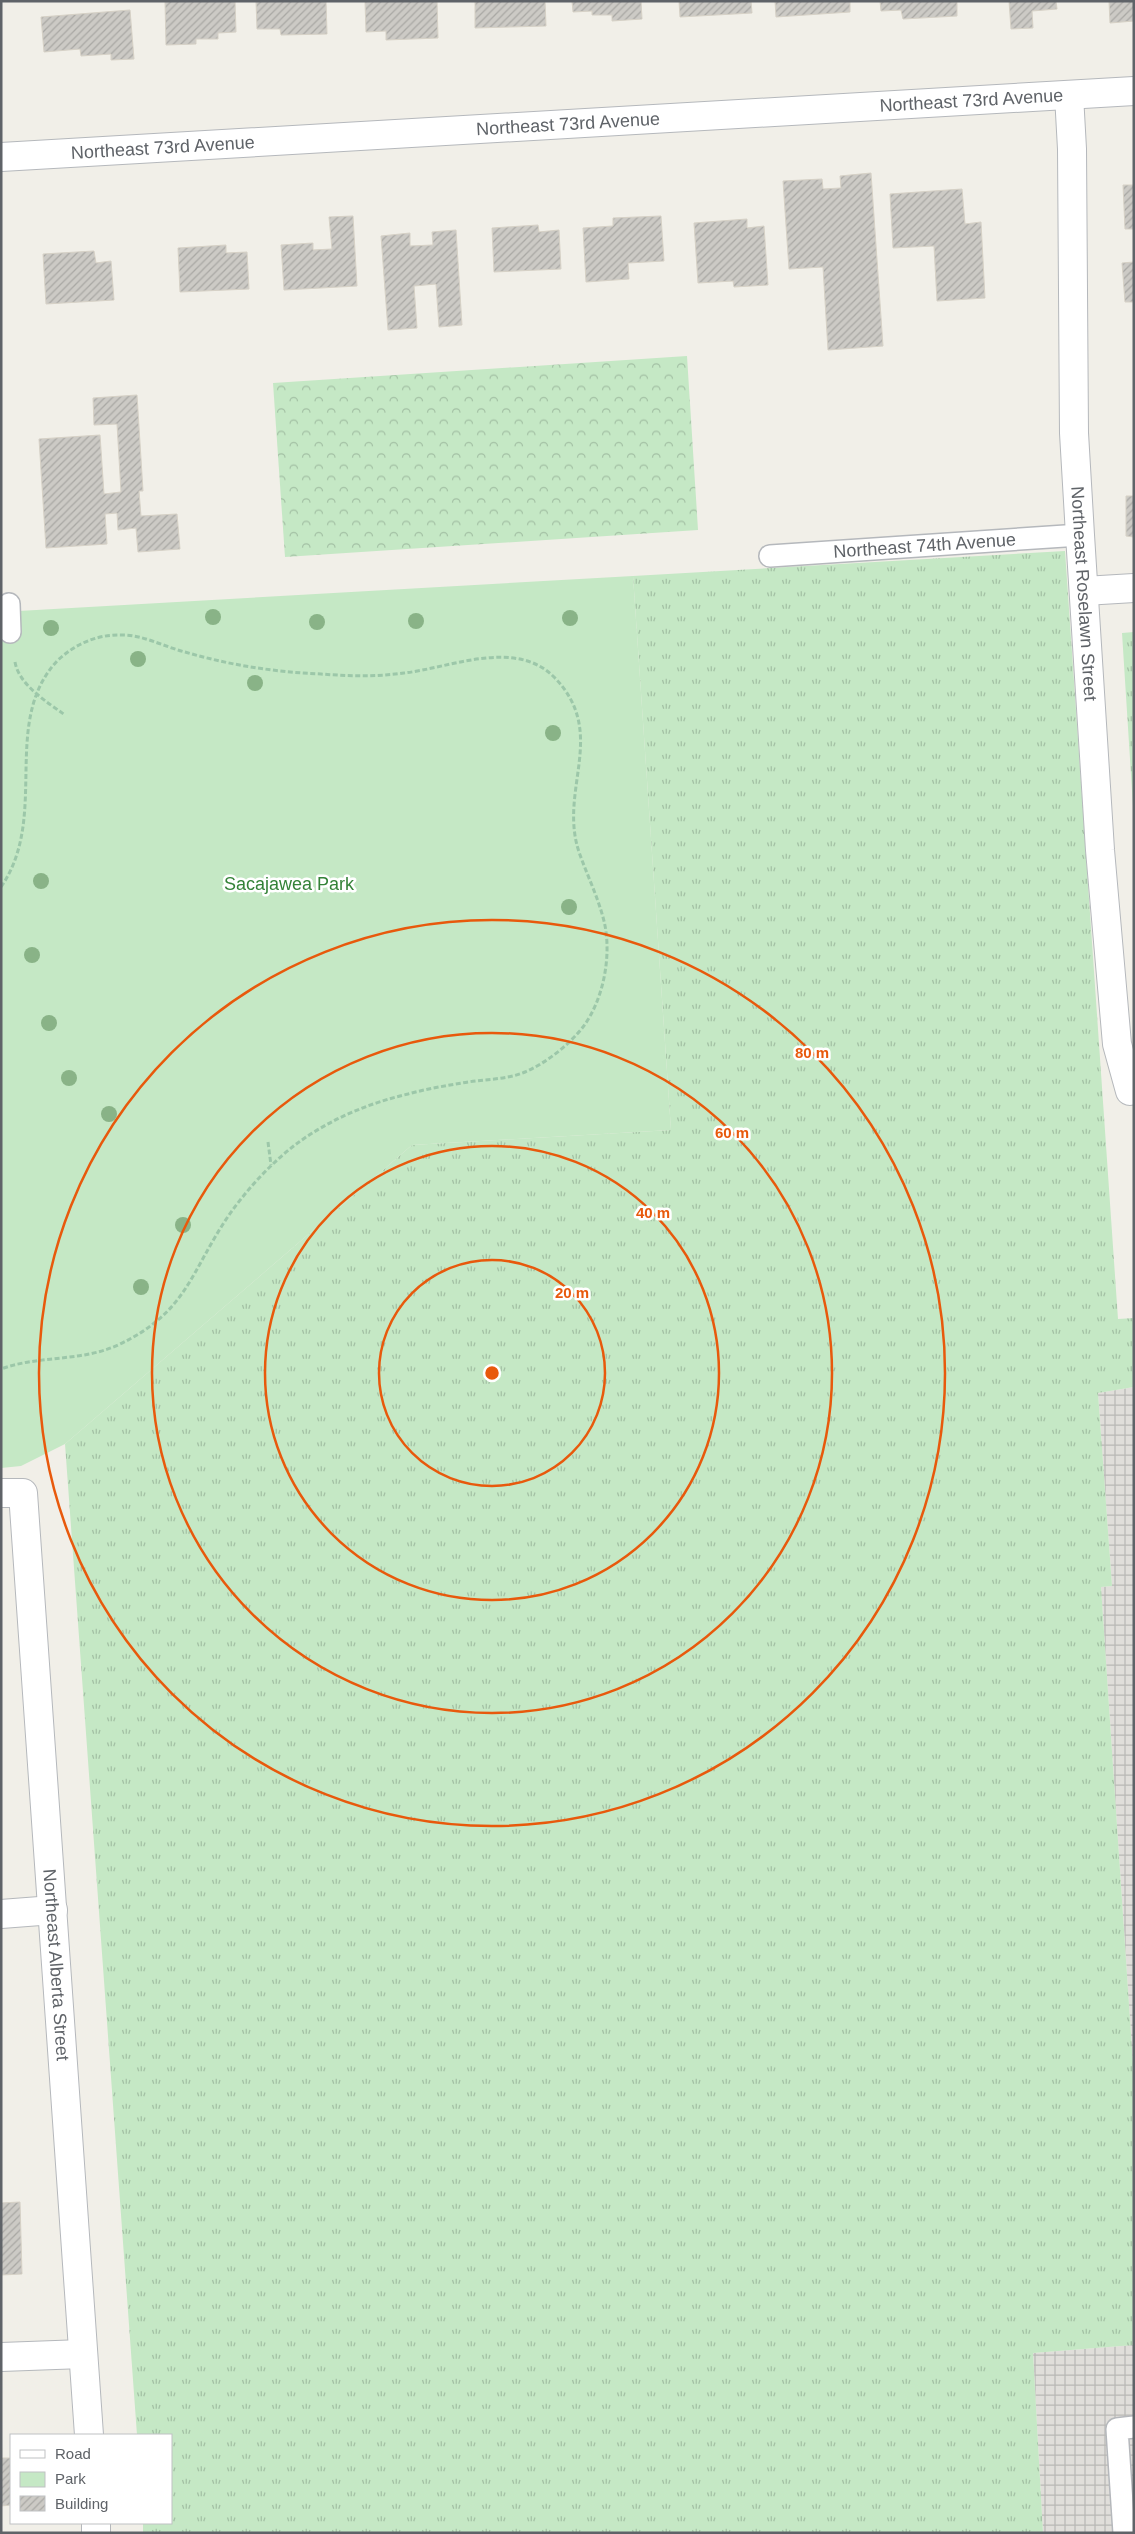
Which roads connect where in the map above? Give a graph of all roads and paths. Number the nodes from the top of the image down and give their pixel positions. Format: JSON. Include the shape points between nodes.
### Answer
{"nodes":[{"id":1,"x":1134,"y":91,"type":"edge"},
{"id":2,"x":1070,"y":95,"type":"junction"},
{"id":3,"x":1,"y":157,"type":"edge"},
{"id":4,"x":1080,"y":535,"type":"junction"},
{"id":5,"x":770,"y":556,"type":"dead end"},
{"id":6,"x":1134,"y":588,"type":"edge"},
{"id":7,"x":1084,"y":591,"type":"junction"},
{"id":8,"x":8,"y":604,"type":"dead end"},
{"id":9,"x":10,"y":632,"type":"joint"},
{"id":10,"x":36,"y":694,"type":"junction"},
{"id":11,"x":65,"y":715,"type":"dead end"},
{"id":12,"x":1,"y":888,"type":"edge"},
{"id":13,"x":1132,"y":1090,"type":"edge"},
{"id":14,"x":268,"y":1142,"type":"dead end"},
{"id":15,"x":271,"y":1166,"type":"junction"},
{"id":16,"x":1,"y":1369,"type":"edge"},
{"id":17,"x":12,"y":1493,"type":"edge"},
{"id":18,"x":52,"y":1910,"type":"junction"},
{"id":19,"x":1,"y":1914,"type":"edge"},
{"id":20,"x":83,"y":2354,"type":"junction"},
{"id":21,"x":1,"y":2357,"type":"edge"},
{"id":22,"x":1134,"y":2428,"type":"edge"},
{"id":23,"x":89,"y":2434,"type":"edge"},
{"id":24,"x":1124,"y":2533,"type":"edge"}],
"edges":[{"from":1,"to":2,"type":"street","name":"Northeast 73rd Avenue"},
{"from":2,"to":3,"type":"street","name":"Northeast 73rd Avenue"},
{"from":2,"to":4,"type":"street","name":"Northeast Roselawn Street","via":[[1074,423]]},
{"from":4,"to":5,"type":"lane","name":"Northeast 74th Avenue"},
{"from":4,"to":7,"type":"street","name":"Northeast Roselawn Street"},
{"from":6,"to":7,"type":"street"},
{"from":7,"to":13,"type":"street","name":"Northeast Roselawn Street","via":[[1100,850],[1117,1044]]},
{"from":8,"to":9,"type":"lane"},
{"from":9,"to":10,"type":"path","via":[[16,670]]},
{"from":10,"to":11,"type":"path"},
{"from":10,"to":12,"type":"path","via":[[28,712],[23,741],[24,831],[11,873]]},
{"from":10,"to":15,"type":"path","via":[[44,675],[78,644],[98,637],[126,634],[256,669],[320,674],[373,676],[491,657],[517,658],[536,664],[553,676],[576,707],[582,729],[574,811],[577,846],[606,925],[607,958],[600,995],[584,1026],[555,1054],[525,1072],[404,1094],[369,1105],[326,1125],[299,1142]]},
{"from":14,"to":15,"type":"path"},
{"from":15,"to":16,"type":"path","via":[[229,1216],[174,1306],[146,1329],[115,1346],[85,1356],[16,1364]]},
{"from":17,"to":18,"type":"street","name":"Northeast Alberta Street"},
{"from":18,"to":19,"type":"street"},
{"from":18,"to":20,"type":"street","name":"Northeast Alberta Street"},
{"from":20,"to":21,"type":"street"},
{"from":20,"to":23,"type":"street","name":"Northeast Alberta Street"},
{"from":22,"to":24,"type":"lane","via":[[1116,2429]]}]}
